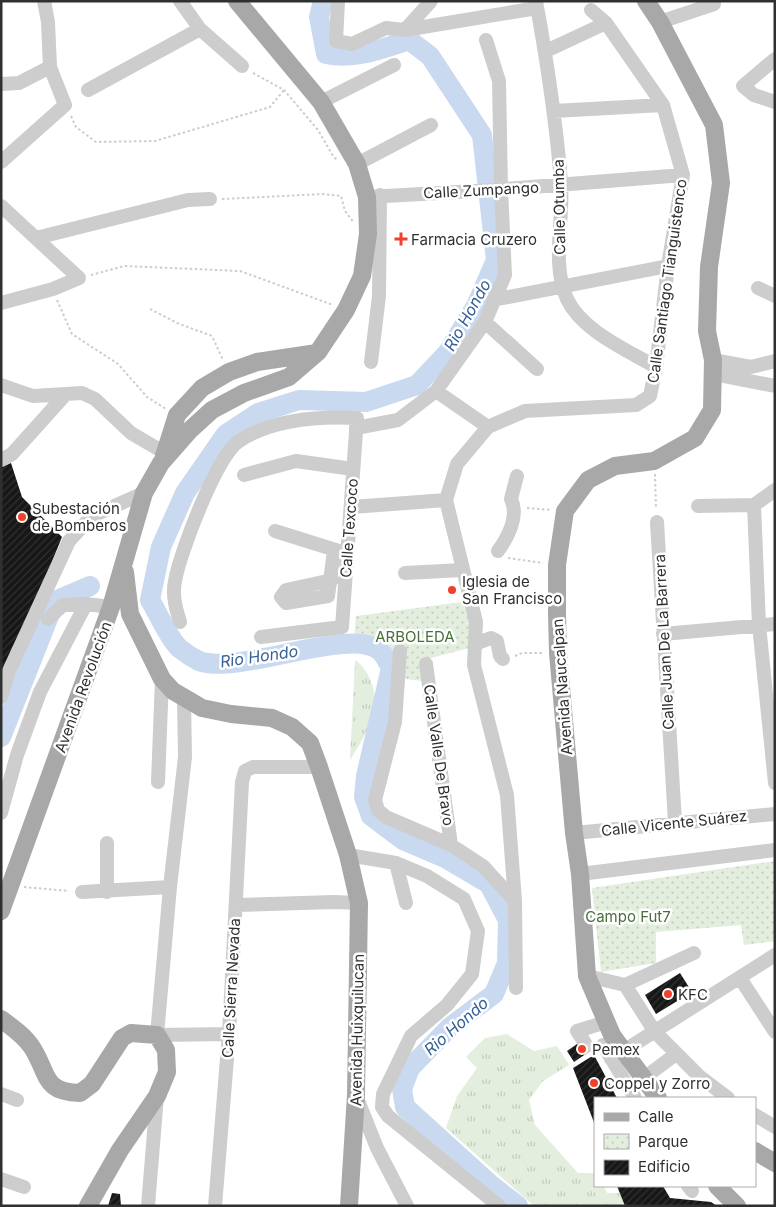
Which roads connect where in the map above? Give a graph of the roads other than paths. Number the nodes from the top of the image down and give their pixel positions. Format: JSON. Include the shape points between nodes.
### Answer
{"nodes":[{"id":1,"x":44,"y":1,"type":"edge"},
{"id":2,"x":180,"y":1,"type":"edge"},
{"id":3,"x":237,"y":1,"type":"edge"},
{"id":4,"x":338,"y":1,"type":"edge"},
{"id":5,"x":431,"y":1,"type":"edge"},
{"id":6,"x":646,"y":1,"type":"edge"},
{"id":7,"x":714,"y":4,"type":"dead end"},
{"id":8,"x":537,"y":5,"type":"edge"},
{"id":9,"x":591,"y":10,"type":"dead end"},
{"id":10,"x":660,"y":22,"type":"junction"},
{"id":11,"x":606,"y":23,"type":"junction"},
{"id":12,"x":200,"y":29,"type":"junction"},
{"id":13,"x":406,"y":30,"type":"junction"},
{"id":14,"x":486,"y":40,"type":"dead end"},
{"id":15,"x":546,"y":51,"type":"junction"},
{"id":16,"x":775,"y":59,"type":"edge"},
{"id":17,"x":394,"y":65,"type":"dead end"},
{"id":18,"x":242,"y":66,"type":"road end"},
{"id":19,"x":50,"y":67,"type":"junction"},
{"id":20,"x":1,"y":84,"type":"edge"},
{"id":21,"x":88,"y":90,"type":"dead end"},
{"id":22,"x":321,"y":102,"type":"junction"},
{"id":23,"x":775,"y":102,"type":"edge"},
{"id":24,"x":663,"y":105,"type":"junction"},
{"id":25,"x":554,"y":111,"type":"junction"},
{"id":26,"x":431,"y":125,"type":"dead end"},
{"id":27,"x":1,"y":162,"type":"edge"},
{"id":28,"x":350,"y":165,"type":"junction"},
{"id":29,"x":683,"y":175,"type":"junction"},
{"id":30,"x":561,"y":185,"type":"junction"},
{"id":31,"x":497,"y":190,"type":"junction"},
{"id":32,"x":374,"y":196,"type":"junction"},
{"id":33,"x":210,"y":199,"type":"road end"},
{"id":34,"x":1,"y":206,"type":"edge"},
{"id":35,"x":36,"y":238,"type":"junction"},
{"id":36,"x":668,"y":266,"type":"junction"},
{"id":37,"x":563,"y":287,"type":"junction"},
{"id":38,"x":758,"y":288,"type":"dead end"},
{"id":39,"x":775,"y":296,"type":"edge"},
{"id":40,"x":494,"y":300,"type":"junction"},
{"id":41,"x":1,"y":303,"type":"edge"},
{"id":42,"x":485,"y":322,"type":"junction"},
{"id":43,"x":318,"y":352,"type":"junction"},
{"id":44,"x":775,"y":361,"type":"edge"},
{"id":45,"x":371,"y":362,"type":"dead end"},
{"id":46,"x":656,"y":367,"type":"junction"},
{"id":47,"x":713,"y":367,"type":"junction"},
{"id":48,"x":537,"y":369,"type":"dead end"},
{"id":49,"x":1,"y":384,"type":"edge"},
{"id":50,"x":775,"y":386,"type":"edge"},
{"id":51,"x":436,"y":391,"type":"junction"},
{"id":52,"x":65,"y":394,"type":"junction"},
{"id":53,"x":356,"y":423,"type":"junction"},
{"id":54,"x":488,"y":427,"type":"junction"},
{"id":55,"x":163,"y":458,"type":"junction"},
{"id":56,"x":1,"y":460,"type":"edge"},
{"id":57,"x":353,"y":469,"type":"junction"},
{"id":58,"x":244,"y":475,"type":"dead end"},
{"id":59,"x":517,"y":476,"type":"dead end"},
{"id":60,"x":775,"y":490,"type":"edge"},
{"id":61,"x":144,"y":493,"type":"junction"},
{"id":62,"x":446,"y":500,"type":"junction"},
{"id":63,"x":754,"y":505,"type":"junction"},
{"id":64,"x":698,"y":506,"type":"dead end"},
{"id":65,"x":352,"y":507,"type":"junction"},
{"id":66,"x":657,"y":522,"type":"road end"},
{"id":67,"x":276,"y":531,"type":"dead end"},
{"id":68,"x":498,"y":551,"type":"road end"},
{"id":69,"x":341,"y":552,"type":"junction"},
{"id":70,"x":124,"y":566,"type":"junction"},
{"id":71,"x":462,"y":570,"type":"junction"},
{"id":72,"x":406,"y":573,"type":"dead end"},
{"id":73,"x":332,"y":580,"type":"junction"},
{"id":74,"x":86,"y":604,"type":"junction"},
{"id":75,"x":111,"y":607,"type":"junction"},
{"id":76,"x":130,"y":614,"type":"junction"},
{"id":77,"x":48,"y":619,"type":"dead end"},
{"id":78,"x":180,"y":622,"type":"dead end"},
{"id":79,"x":775,"y":624,"type":"edge"},
{"id":80,"x":759,"y":625,"type":"junction"},
{"id":81,"x":663,"y":634,"type":"junction"},
{"id":82,"x":261,"y":637,"type":"dead end"},
{"id":83,"x":475,"y":644,"type":"junction"},
{"id":84,"x":400,"y":651,"type":"dead end"},
{"id":85,"x":503,"y":659,"type":"road end"},
{"id":86,"x":426,"y":664,"type":"dead end"},
{"id":87,"x":162,"y":679,"type":"junction"},
{"id":88,"x":1,"y":696,"type":"edge"},
{"id":89,"x":184,"y":700,"type":"junction"},
{"id":90,"x":319,"y":767,"type":"junction"},
{"id":91,"x":158,"y":782,"type":"dead end"},
{"id":92,"x":775,"y":783,"type":"edge"},
{"id":93,"x":1,"y":814,"type":"edge"},
{"id":94,"x":775,"y":814,"type":"edge"},
{"id":95,"x":675,"y":822,"type":"junction"},
{"id":96,"x":574,"y":833,"type":"junction"},
{"id":97,"x":108,"y":843,"type":"dead end"},
{"id":98,"x":452,"y":845,"type":"junction"},
{"id":99,"x":775,"y":850,"type":"edge"},
{"id":100,"x":348,"y":855,"type":"junction"},
{"id":101,"x":396,"y":863,"type":"junction"},
{"id":102,"x":580,"y":874,"type":"junction"},
{"id":103,"x":170,"y":887,"type":"junction"},
{"id":104,"x":82,"y":892,"type":"road end"},
{"id":105,"x":107,"y":892,"type":"junction"},
{"id":106,"x":515,"y":901,"type":"junction"},
{"id":107,"x":359,"y":903,"type":"junction"},
{"id":108,"x":406,"y":903,"type":"dead end"},
{"id":109,"x":236,"y":905,"type":"junction"},
{"id":110,"x":1,"y":911,"type":"edge"},
{"id":111,"x":694,"y":952,"type":"dead end"},
{"id":112,"x":775,"y":955,"type":"edge"},
{"id":113,"x":587,"y":976,"type":"junction"},
{"id":114,"x":740,"y":978,"type":"junction"},
{"id":115,"x":625,"y":985,"type":"junction"},
{"id":116,"x":516,"y":988,"type":"dead end"},
{"id":117,"x":1,"y":1018,"type":"edge"},
{"id":118,"x":606,"y":1022,"type":"junction"},
{"id":119,"x":655,"y":1032,"type":"junction"},
{"id":120,"x":775,"y":1032,"type":"edge"},
{"id":121,"x":229,"y":1034,"type":"junction"},
{"id":122,"x":158,"y":1035,"type":"junction"},
{"id":123,"x":583,"y":1040,"type":"dead end"},
{"id":124,"x":609,"y":1049,"type":"junction"},
{"id":125,"x":676,"y":1054,"type":"junction"},
{"id":126,"x":655,"y":1091,"type":"edge"},
{"id":127,"x":1,"y":1094,"type":"edge"},
{"id":128,"x":356,"y":1095,"type":"junction"},
{"id":129,"x":157,"y":1096,"type":"junction"},
{"id":130,"x":634,"y":1097,"type":"edge"},
{"id":131,"x":727,"y":1097,"type":"edge"},
{"id":132,"x":16,"y":1100,"type":"dead end"},
{"id":133,"x":756,"y":1116,"type":"edge"},
{"id":134,"x":775,"y":1127,"type":"edge"},
{"id":135,"x":756,"y":1152,"type":"edge"},
{"id":136,"x":775,"y":1163,"type":"edge"},
{"id":137,"x":1,"y":1179,"type":"edge"},
{"id":138,"x":101,"y":1185,"type":"junction"},
{"id":139,"x":24,"y":1187,"type":"dead end"},
{"id":140,"x":717,"y":1187,"type":"edge"},
{"id":141,"x":88,"y":1206,"type":"edge"},
{"id":142,"x":97,"y":1206,"type":"edge"},
{"id":143,"x":148,"y":1206,"type":"edge"},
{"id":144,"x":215,"y":1206,"type":"edge"},
{"id":145,"x":349,"y":1206,"type":"edge"},
{"id":146,"x":407,"y":1206,"type":"edge"},
{"id":147,"x":499,"y":1206,"type":"edge"},
{"id":148,"x":737,"y":1206,"type":"edge"}],
"edges":[{"from":1,"to":19,"type":"street"},
{"from":2,"to":12,"type":"street"},
{"from":3,"to":22,"type":"main road"},
{"from":4,"to":13,"type":"street","via":[[336,41],[352,44],[386,28]]},
{"from":5,"to":13,"type":"street"},
{"from":6,"to":10,"type":"main road","name":"Avenida Naucalpan"},
{"from":7,"to":10,"type":"street"},
{"from":8,"to":13,"type":"street"},
{"from":8,"to":15,"type":"street","name":"Calle Otumba"},
{"from":9,"to":11,"type":"street","name":"Calle Santiago Tianguistenco"},
{"from":10,"to":47,"type":"main road","name":"Avenida Naucalpan","via":[[714,125],[721,183],[709,267],[707,331]]},
{"from":11,"to":15,"type":"street"},
{"from":11,"to":24,"type":"street","name":"Calle Santiago Tianguistenco"},
{"from":12,"to":18,"type":"street"},
{"from":12,"to":21,"type":"street"},
{"from":14,"to":31,"type":"street","via":[[499,81]]},
{"from":15,"to":25,"type":"street","name":"Calle Otumba"},
{"from":16,"to":23,"type":"street","via":[[743,86],[754,95]]},
{"from":17,"to":22,"type":"street"},
{"from":19,"to":20,"type":"street","via":[[19,83]]},
{"from":19,"to":27,"type":"street","via":[[65,105]]},
{"from":22,"to":28,"type":"main road"},
{"from":24,"to":25,"type":"street"},
{"from":24,"to":29,"type":"street","name":"Calle Santiago Tianguistenco"},
{"from":25,"to":30,"type":"street","name":"Calle Otumba"},
{"from":26,"to":28,"type":"street"},
{"from":28,"to":32,"type":"main road"},
{"from":29,"to":30,"type":"street","name":"Calle Zumpango"},
{"from":29,"to":36,"type":"street","name":"Calle Santiago Tianguistenco"},
{"from":30,"to":31,"type":"street","name":"Calle Zumpango"},
{"from":30,"to":37,"type":"street","name":"Calle Otumba","via":[[560,267]]},
{"from":31,"to":32,"type":"street","name":"Calle Zumpango"},
{"from":31,"to":40,"type":"street","via":[[506,275]]},
{"from":32,"to":43,"type":"main road","via":[[362,276],[346,310]]},
{"from":32,"to":45,"type":"street","via":[[379,296]]},
{"from":33,"to":35,"type":"street","via":[[188,200]]},
{"from":34,"to":35,"type":"street"},
{"from":35,"to":41,"type":"street","via":[[79,278],[53,289]]},
{"from":36,"to":37,"type":"street"},
{"from":36,"to":46,"type":"street","name":"Calle Santiago Tianguistenco"},
{"from":37,"to":40,"type":"street"},
{"from":37,"to":46,"type":"street","name":"Calle Otumba","via":[[567,300],[599,334]]},
{"from":38,"to":39,"type":"street"},
{"from":40,"to":42,"type":"street"},
{"from":42,"to":48,"type":"street"},
{"from":42,"to":51,"type":"street"},
{"from":43,"to":55,"type":"main road","name":"Avenida Revolución","via":[[288,376],[212,410]]},
{"from":43,"to":55,"type":"main road","name":"Avenida Revolución","via":[[257,362],[228,372],[202,388],[177,415]]},
{"from":44,"to":47,"type":"street","via":[[751,367]]},
{"from":46,"to":54,"type":"street","name":"Calle Santiago Tianguistenco","via":[[650,396],[636,405],[525,411]]},
{"from":47,"to":50,"type":"street"},
{"from":47,"to":96,"type":"main road","name":"Avenida Naucalpan","via":[[712,410],[695,438],[654,462],[615,466],[588,480],[565,512],[557,564],[558,653]]},
{"from":49,"to":52,"type":"street","via":[[33,396]]},
{"from":51,"to":53,"type":"street","via":[[398,420]]},
{"from":51,"to":54,"type":"street"},
{"from":52,"to":55,"type":"street","via":[[82,393],[95,400]]},
{"from":52,"to":56,"type":"street","via":[[12,454]]},
{"from":53,"to":57,"type":"street","name":"Calle Texcoco"},
{"from":53,"to":78,"type":"street","via":[[330,416],[286,422],[262,429],[238,442],[224,459],[196,518],[174,582],[174,600]]},
{"from":54,"to":62,"type":"street","name":"Calle Santiago Tianguistenco","via":[[457,464]]},
{"from":55,"to":61,"type":"main road","name":"Avenida Revolución"},
{"from":57,"to":58,"type":"street","via":[[296,461]]},
{"from":57,"to":65,"type":"street","name":"Calle Texcoco"},
{"from":59,"to":68,"type":"street","via":[[506,539]]},
{"from":60,"to":63,"type":"street"},
{"from":61,"to":70,"type":"main road","name":"Avenida Revolución"},
{"from":61,"to":88,"type":"street","via":[[92,516],[69,541],[9,671]]},
{"from":62,"to":65,"type":"street"},
{"from":62,"to":71,"type":"street","name":"Calle Santiago Tianguistenco"},
{"from":63,"to":64,"type":"street"},
{"from":63,"to":80,"type":"street"},
{"from":65,"to":69,"type":"street","name":"Calle Texcoco"},
{"from":66,"to":81,"type":"street","name":"Calle Juan De La Barrera"},
{"from":67,"to":69,"type":"street"},
{"from":69,"to":73,"type":"street"},
{"from":69,"to":82,"type":"street","name":"Calle Texcoco","via":[[342,627]]},
{"from":70,"to":75,"type":"main road","name":"Avenida Revolución"},
{"from":70,"to":76,"type":"main road"},
{"from":71,"to":72,"type":"street"},
{"from":71,"to":83,"type":"street","name":"Calle Santiago Tianguistenco","via":[[476,622]]},
{"from":73,"to":73,"type":"street","via":[[286,590],[282,597],[286,603],[328,596]]},
{"from":74,"to":75,"type":"street"},
{"from":74,"to":77,"type":"street","via":[[63,605]]},
{"from":74,"to":93,"type":"street","via":[[40,692],[17,755]]},
{"from":75,"to":76,"type":"main road"},
{"from":75,"to":110,"type":"main road","name":"Avenida Revolución"},
{"from":76,"to":87,"type":"main road"},
{"from":79,"to":80,"type":"street"},
{"from":80,"to":81,"type":"street"},
{"from":80,"to":92,"type":"street"},
{"from":81,"to":95,"type":"street","name":"Calle Juan De La Barrera"},
{"from":83,"to":85,"type":"street","via":[[491,638],[497,641]]},
{"from":83,"to":106,"type":"street","name":"Calle Santiago Tianguistenco","via":[[474,666],[507,795]]},
{"from":84,"to":98,"type":"street","via":[[395,722],[375,800],[378,810],[386,818]]},
{"from":86,"to":98,"type":"street","name":"Calle Valle De Bravo"},
{"from":87,"to":89,"type":"main road"},
{"from":87,"to":91,"type":"street"},
{"from":89,"to":90,"type":"main road","name":"Avenida Huixquilucan","via":[[202,708],[231,714],[272,718],[292,727],[310,743]]},
{"from":89,"to":103,"type":"street","via":[[185,757]]},
{"from":90,"to":100,"type":"main road","name":"Avenida Huixquilucan"},
{"from":90,"to":109,"type":"street","name":"Calle Sierra Nevada","via":[[253,767],[245,770]]},
{"from":94,"to":95,"type":"street","name":"Calle Vicente Suárez"},
{"from":95,"to":96,"type":"street","name":"Calle Vicente Suárez"},
{"from":96,"to":102,"type":"main road","name":"Avenida Naucalpan"},
{"from":97,"to":105,"type":"street"},
{"from":98,"to":106,"type":"street","via":[[483,866]]},
{"from":99,"to":102,"type":"street"},
{"from":100,"to":101,"type":"street"},
{"from":100,"to":107,"type":"main road","name":"Avenida Huixquilucan"},
{"from":101,"to":108,"type":"street"},
{"from":101,"to":147,"type":"street","via":[[427,876],[464,899],[478,931],[472,974],[447,1004],[411,1036],[383,1094],[382,1107],[388,1116]]},
{"from":102,"to":113,"type":"main road","name":"Avenida Naucalpan"},
{"from":103,"to":105,"type":"street"},
{"from":103,"to":122,"type":"street"},
{"from":104,"to":105,"type":"street"},
{"from":106,"to":116,"type":"street","name":"Calle Santiago Tianguistenco"},
{"from":107,"to":109,"type":"street"},
{"from":107,"to":128,"type":"main road","name":"Avenida Huixquilucan"},
{"from":109,"to":121,"type":"street","name":"Calle Sierra Nevada"},
{"from":111,"to":115,"type":"street"},
{"from":112,"to":114,"type":"street"},
{"from":113,"to":115,"type":"street"},
{"from":113,"to":118,"type":"main road","name":"Avenida Naucalpan"},
{"from":114,"to":119,"type":"street"},
{"from":114,"to":120,"type":"street"},
{"from":115,"to":119,"type":"street"},
{"from":117,"to":122,"type":"main road","via":[[32,1048],[52,1086],[62,1093],[80,1094],[92,1084],[122,1038],[131,1033]]},
{"from":118,"to":123,"type":"street","via":[[577,1031]]},
{"from":118,"to":124,"type":"main road","name":"Avenida Naucalpan"},
{"from":119,"to":124,"type":"street"},
{"from":119,"to":125,"type":"street"},
{"from":121,"to":122,"type":"street"},
{"from":121,"to":144,"type":"street","name":"Calle Sierra Nevada"},
{"from":122,"to":129,"type":"main road","via":[[166,1050],[167,1072]]},
{"from":124,"to":126,"type":"main road","name":"Avenida Naucalpan"},
{"from":124,"to":130,"type":"street"},
{"from":125,"to":126,"type":"street"},
{"from":125,"to":131,"type":"street"},
{"from":127,"to":132,"type":"street"},
{"from":128,"to":145,"type":"main road","name":"Avenida Huixquilucan"},
{"from":128,"to":146,"type":"street","via":[[377,1148]]},
{"from":129,"to":138,"type":"main road","via":[[120,1150]]},
{"from":129,"to":143,"type":"street"},
{"from":133,"to":134,"type":"street"},
{"from":135,"to":136,"type":"main road"},
{"from":137,"to":139,"type":"street"},
{"from":138,"to":141,"type":"main road"},
{"from":138,"to":142,"type":"street"},
{"from":140,"to":148,"type":"main road"}]}
